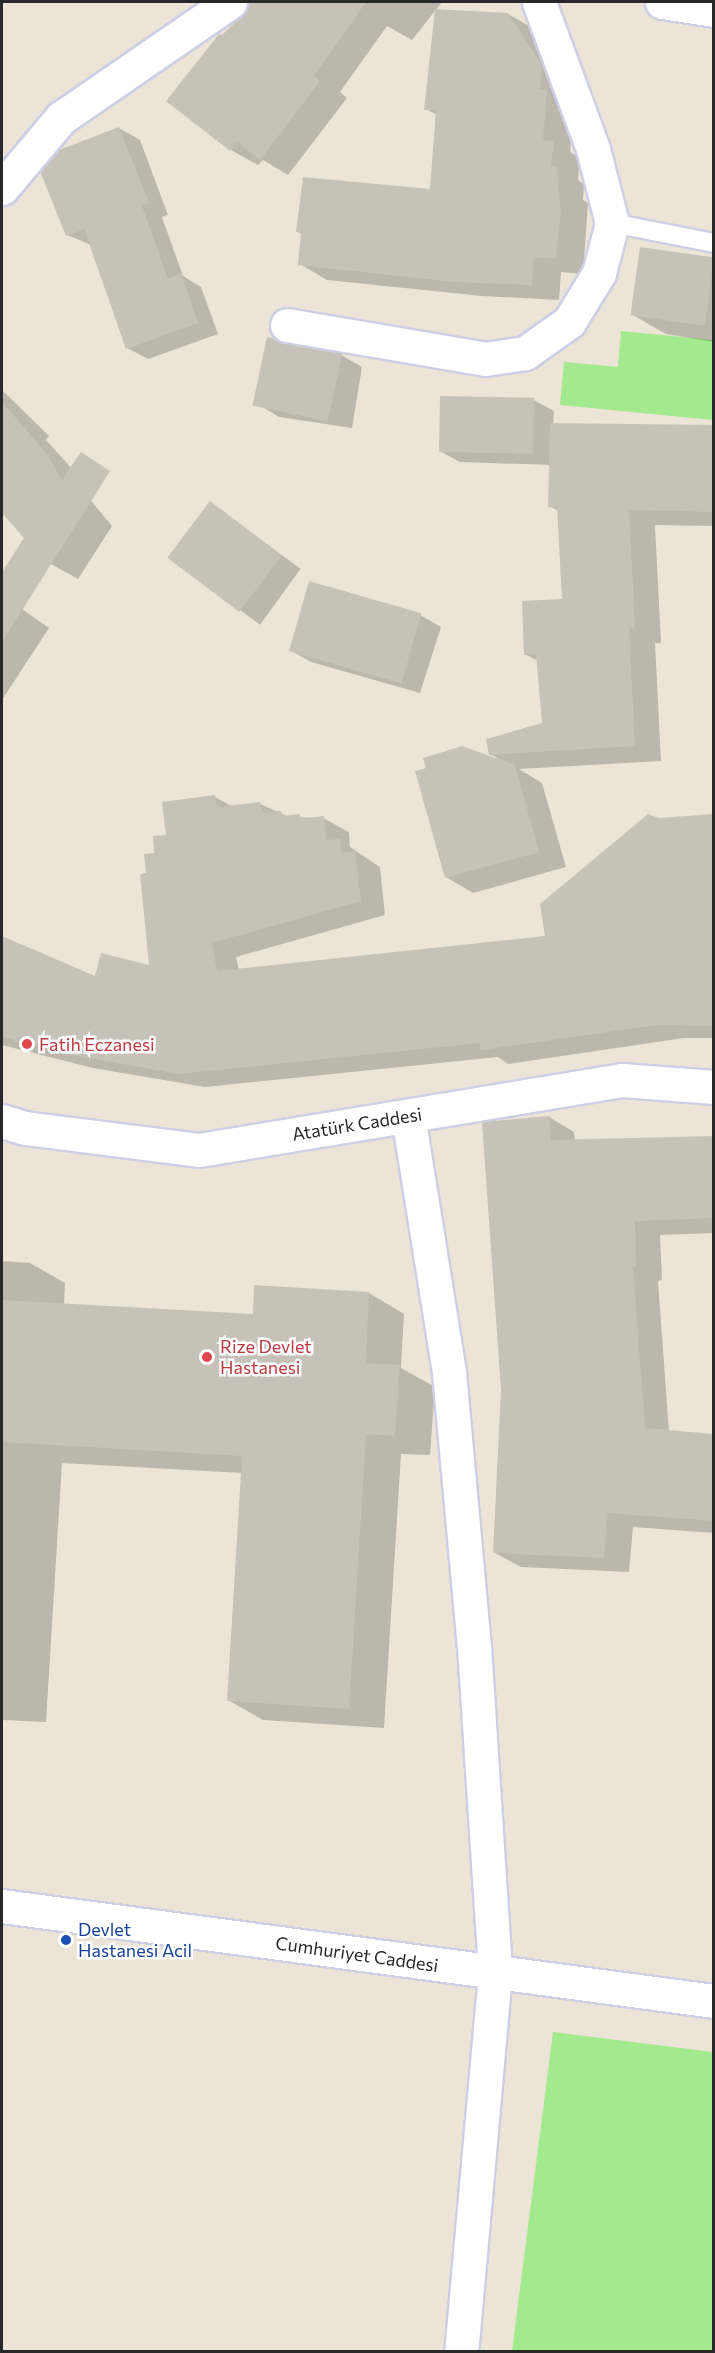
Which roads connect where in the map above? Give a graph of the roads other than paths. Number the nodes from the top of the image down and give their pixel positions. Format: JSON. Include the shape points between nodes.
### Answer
{"nodes":[{"id":1,"x":230,"y":2,"type":"edge"},
{"id":2,"x":539,"y":2,"type":"edge"},
{"id":3,"x":662,"y":2,"type":"edge"},
{"id":4,"x":714,"y":10,"type":"edge"},
{"id":5,"x":2,"y":188,"type":"edge"},
{"id":6,"x":612,"y":224,"type":"junction"},
{"id":7,"x":714,"y":243,"type":"edge"},
{"id":8,"x":287,"y":325,"type":"dead end"},
{"id":9,"x":714,"y":1087,"type":"edge"},
{"id":10,"x":408,"y":1116,"type":"junction"},
{"id":11,"x":2,"y":1121,"type":"edge"},
{"id":12,"x":2,"y":1906,"type":"edge"},
{"id":13,"x":495,"y":1973,"type":"junction"},
{"id":14,"x":714,"y":2001,"type":"edge"},
{"id":15,"x":461,"y":2352,"type":"edge"}],
"edges":[{"from":1,"to":5,"type":"street","via":[[62,118]]},
{"from":2,"to":6,"type":"street","via":[[593,149]]},
{"from":3,"to":4,"type":"street"},
{"from":6,"to":7,"type":"lane"},
{"from":6,"to":8,"type":"street","via":[[600,273],[569,322],[525,353],[485,359]]},
{"from":9,"to":10,"type":"street","name":"Atatürk Caddesi","via":[[622,1080]]},
{"from":10,"to":11,"type":"street","name":"Atatürk Caddesi","via":[[199,1150],[25,1128]]},
{"from":10,"to":13,"type":"street","via":[[449,1373],[474,1646]]},
{"from":12,"to":13,"type":"street","name":"Cumhuriyet Caddesi"},
{"from":13,"to":14,"type":"street","name":"Cumhuriyet Caddesi"},
{"from":13,"to":15,"type":"street"}]}
